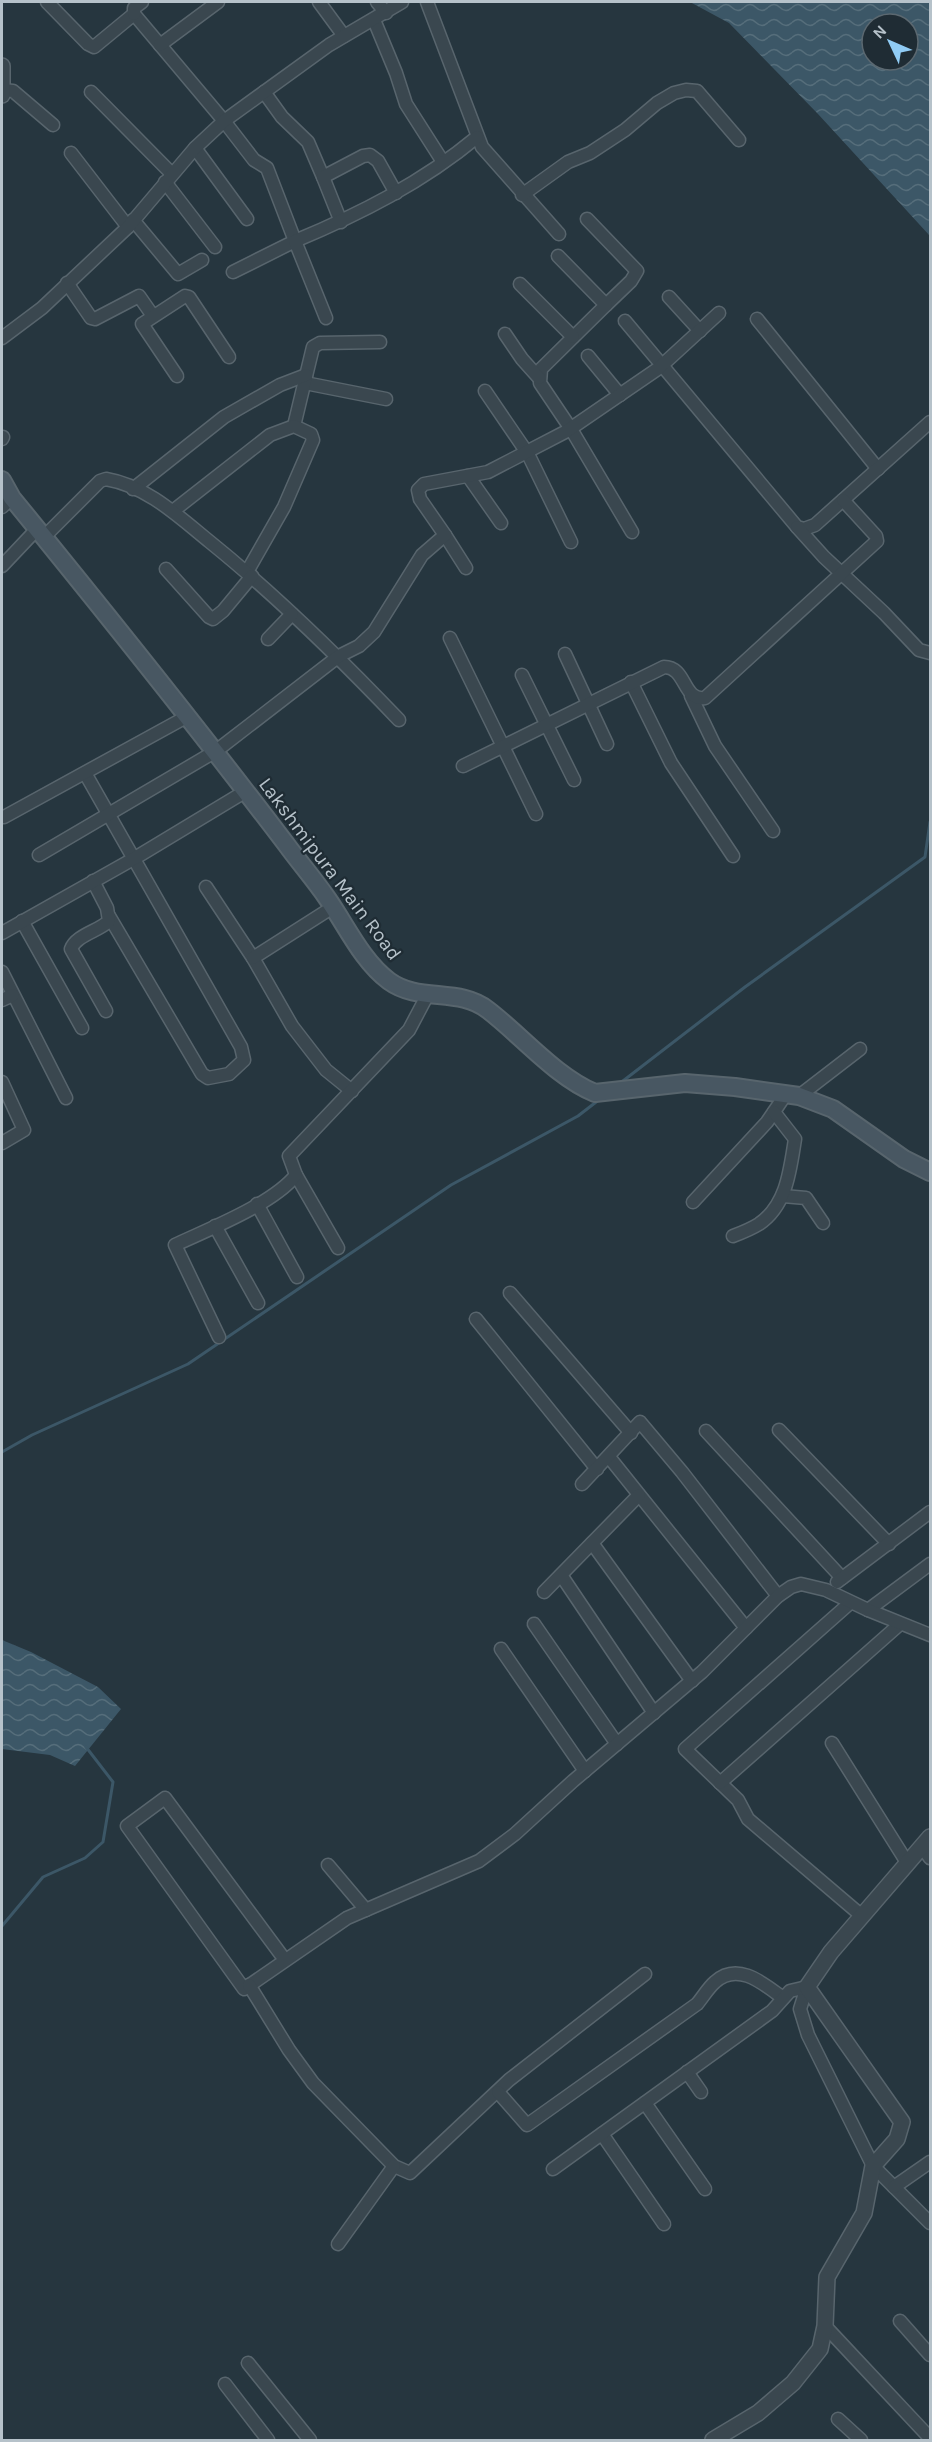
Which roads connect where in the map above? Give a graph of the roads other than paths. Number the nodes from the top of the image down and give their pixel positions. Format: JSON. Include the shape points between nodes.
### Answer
{"nodes":[{"id":1,"x":47,"y":2,"type":"edge"},
{"id":2,"x":218,"y":2,"type":"edge"},
{"id":3,"x":319,"y":2,"type":"edge"},
{"id":4,"x":377,"y":2,"type":"edge"},
{"id":5,"x":402,"y":2,"type":"edge"},
{"id":6,"x":427,"y":2,"type":"edge"},
{"id":7,"x":135,"y":6,"type":"edge"},
{"id":8,"x":386,"y":13,"type":"junction"},
{"id":9,"x":374,"y":20,"type":"junction"},
{"id":10,"x":344,"y":36,"type":"junction"},
{"id":11,"x":160,"y":45,"type":"junction"},
{"id":12,"x":2,"y":66,"type":"edge"},
{"id":13,"x":2,"y":90,"type":"edge"},
{"id":14,"x":91,"y":92,"type":"dead end"},
{"id":15,"x":264,"y":92,"type":"junction"},
{"id":16,"x":2,"y":95,"type":"edge"},
{"id":17,"x":224,"y":121,"type":"junction"},
{"id":18,"x":52,"y":125,"type":"dead end"},
{"id":19,"x":477,"y":137,"type":"junction"},
{"id":20,"x":739,"y":140,"type":"dead end"},
{"id":21,"x":195,"y":148,"type":"junction"},
{"id":22,"x":71,"y":153,"type":"dead end"},
{"id":23,"x":443,"y":162,"type":"junction"},
{"id":24,"x":323,"y":177,"type":"junction"},
{"id":25,"x":169,"y":178,"type":"junction"},
{"id":26,"x":396,"y":193,"type":"junction"},
{"id":27,"x":522,"y":195,"type":"junction"},
{"id":28,"x":247,"y":219,"type":"dead end"},
{"id":29,"x":587,"y":219,"type":"dead end"},
{"id":30,"x":341,"y":222,"type":"junction"},
{"id":31,"x":130,"y":224,"type":"junction"},
{"id":32,"x":559,"y":234,"type":"dead end"},
{"id":33,"x":295,"y":241,"type":"junction"},
{"id":34,"x":215,"y":247,"type":"dead end"},
{"id":35,"x":558,"y":256,"type":"dead end"},
{"id":36,"x":202,"y":260,"type":"dead end"},
{"id":37,"x":233,"y":273,"type":"dead end"},
{"id":38,"x":67,"y":283,"type":"junction"},
{"id":39,"x":520,"y":284,"type":"dead end"},
{"id":40,"x":669,"y":297,"type":"dead end"},
{"id":41,"x":606,"y":305,"type":"junction"},
{"id":42,"x":720,"y":313,"type":"dead end"},
{"id":43,"x":153,"y":316,"type":"junction"},
{"id":44,"x":326,"y":318,"type":"dead end"},
{"id":45,"x":757,"y":319,"type":"dead end"},
{"id":46,"x":625,"y":321,"type":"dead end"},
{"id":47,"x":700,"y":331,"type":"junction"},
{"id":48,"x":505,"y":334,"type":"dead end"},
{"id":49,"x":573,"y":337,"type":"junction"},
{"id":50,"x":2,"y":338,"type":"edge"},
{"id":51,"x":380,"y":342,"type":"dead end"},
{"id":52,"x":588,"y":356,"type":"dead end"},
{"id":53,"x":229,"y":357,"type":"dead end"},
{"id":54,"x":663,"y":364,"type":"junction"},
{"id":55,"x":177,"y":376,"type":"dead end"},
{"id":56,"x":539,"y":378,"type":"junction"},
{"id":57,"x":306,"y":379,"type":"junction"},
{"id":58,"x":484,"y":391,"type":"dead end"},
{"id":59,"x":620,"y":395,"type":"junction"},
{"id":60,"x":386,"y":399,"type":"dead end"},
{"id":61,"x":930,"y":422,"type":"edge"},
{"id":62,"x":294,"y":426,"type":"junction"},
{"id":63,"x":571,"y":429,"type":"junction"},
{"id":64,"x":528,"y":454,"type":"junction"},
{"id":65,"x":878,"y":469,"type":"junction"},
{"id":66,"x":468,"y":476,"type":"junction"},
{"id":67,"x":2,"y":480,"type":"edge"},
{"id":68,"x":133,"y":489,"type":"junction"},
{"id":69,"x":843,"y":500,"type":"junction"},
{"id":70,"x":7,"y":503,"type":"edge"},
{"id":71,"x":173,"y":512,"type":"junction"},
{"id":72,"x":501,"y":523,"type":"dead end"},
{"id":73,"x":797,"y":527,"type":"junction"},
{"id":74,"x":632,"y":532,"type":"dead end"},
{"id":75,"x":40,"y":533,"type":"junction"},
{"id":76,"x":445,"y":535,"type":"junction"},
{"id":77,"x":571,"y":542,"type":"dead end"},
{"id":78,"x":2,"y":566,"type":"edge"},
{"id":79,"x":466,"y":568,"type":"dead end"},
{"id":80,"x":166,"y":569,"type":"dead end"},
{"id":81,"x":249,"y":574,"type":"junction"},
{"id":82,"x":841,"y":574,"type":"junction"},
{"id":83,"x":292,"y":614,"type":"junction"},
{"id":84,"x":450,"y":638,"type":"dead end"},
{"id":85,"x":268,"y":639,"type":"dead end"},
{"id":86,"x":930,"y":653,"type":"edge"},
{"id":87,"x":565,"y":654,"type":"dead end"},
{"id":88,"x":339,"y":656,"type":"junction"},
{"id":89,"x":522,"y":675,"type":"dead end"},
{"id":90,"x":631,"y":682,"type":"junction"},
{"id":91,"x":691,"y":696,"type":"junction"},
{"id":92,"x":588,"y":704,"type":"junction"},
{"id":93,"x":188,"y":716,"type":"junction"},
{"id":94,"x":399,"y":720,"type":"dead end"},
{"id":95,"x":547,"y":724,"type":"junction"},
{"id":96,"x":607,"y":744,"type":"dead end"},
{"id":97,"x":503,"y":746,"type":"junction"},
{"id":98,"x":216,"y":751,"type":"junction"},
{"id":99,"x":463,"y":766,"type":"dead end"},
{"id":100,"x":85,"y":773,"type":"junction"},
{"id":101,"x":574,"y":780,"type":"dead end"},
{"id":102,"x":246,"y":791,"type":"junction"},
{"id":103,"x":109,"y":814,"type":"junction"},
{"id":104,"x":536,"y":814,"type":"dead end"},
{"id":105,"x":4,"y":817,"type":"dead end"},
{"id":106,"x":773,"y":831,"type":"dead end"},
{"id":107,"x":39,"y":855,"type":"dead end"},
{"id":108,"x":733,"y":856,"type":"dead end"},
{"id":109,"x":135,"y":858,"type":"junction"},
{"id":110,"x":93,"y":881,"type":"junction"},
{"id":111,"x":206,"y":887,"type":"dead end"},
{"id":112,"x":333,"y":908,"type":"junction"},
{"id":113,"x":109,"y":916,"type":"junction"},
{"id":114,"x":22,"y":921,"type":"junction"},
{"id":115,"x":2,"y":933,"type":"edge"},
{"id":116,"x":253,"y":958,"type":"junction"},
{"id":117,"x":2,"y":972,"type":"edge"},
{"id":118,"x":428,"y":994,"type":"junction"},
{"id":119,"x":7,"y":997,"type":"edge"},
{"id":120,"x":106,"y":1011,"type":"dead end"},
{"id":121,"x":82,"y":1028,"type":"dead end"},
{"id":122,"x":860,"y":1049,"type":"dead end"},
{"id":123,"x":2,"y":1082,"type":"edge"},
{"id":124,"x":352,"y":1091,"type":"junction"},
{"id":125,"x":793,"y":1095,"type":"junction"},
{"id":126,"x":66,"y":1098,"type":"dead end"},
{"id":127,"x":774,"y":1112,"type":"junction"},
{"id":128,"x":2,"y":1143,"type":"edge"},
{"id":129,"x":930,"y":1172,"type":"edge"},
{"id":130,"x":296,"y":1174,"type":"junction"},
{"id":131,"x":783,"y":1196,"type":"junction"},
{"id":132,"x":693,"y":1202,"type":"dead end"},
{"id":133,"x":258,"y":1204,"type":"junction"},
{"id":134,"x":823,"y":1223,"type":"dead end"},
{"id":135,"x":215,"y":1226,"type":"junction"},
{"id":136,"x":733,"y":1236,"type":"dead end"},
{"id":137,"x":338,"y":1248,"type":"dead end"},
{"id":138,"x":297,"y":1277,"type":"dead end"},
{"id":139,"x":510,"y":1293,"type":"dead end"},
{"id":140,"x":258,"y":1303,"type":"dead end"},
{"id":141,"x":476,"y":1319,"type":"dead end"},
{"id":142,"x":219,"y":1338,"type":"dead end"},
{"id":143,"x":779,"y":1430,"type":"dead end"},
{"id":144,"x":706,"y":1431,"type":"dead end"},
{"id":145,"x":631,"y":1433,"type":"junction"},
{"id":146,"x":609,"y":1457,"type":"junction"},
{"id":147,"x":597,"y":1469,"type":"junction"},
{"id":148,"x":582,"y":1484,"type":"dead end"},
{"id":149,"x":639,"y":1495,"type":"junction"},
{"id":150,"x":930,"y":1512,"type":"edge"},
{"id":151,"x":592,"y":1543,"type":"junction"},
{"id":152,"x":889,"y":1544,"type":"junction"},
{"id":153,"x":930,"y":1564,"type":"edge"},
{"id":154,"x":561,"y":1575,"type":"junction"},
{"id":155,"x":842,"y":1578,"type":"junction"},
{"id":156,"x":826,"y":1590,"type":"junction"},
{"id":157,"x":544,"y":1592,"type":"dead end"},
{"id":158,"x":778,"y":1596,"type":"junction"},
{"id":159,"x":850,"y":1603,"type":"junction"},
{"id":160,"x":868,"y":1610,"type":"junction"},
{"id":161,"x":900,"y":1623,"type":"junction"},
{"id":162,"x":534,"y":1624,"type":"dead end"},
{"id":163,"x":746,"y":1629,"type":"junction"},
{"id":164,"x":930,"y":1635,"type":"edge"},
{"id":165,"x":501,"y":1649,"type":"dead end"},
{"id":166,"x":692,"y":1681,"type":"junction"},
{"id":167,"x":654,"y":1713,"type":"junction"},
{"id":168,"x":832,"y":1743,"type":"dead end"},
{"id":169,"x":617,"y":1744,"type":"junction"},
{"id":170,"x":585,"y":1771,"type":"junction"},
{"id":171,"x":720,"y":1783,"type":"junction"},
{"id":172,"x":928,"y":1848,"type":"edge"},
{"id":173,"x":908,"y":1864,"type":"junction"},
{"id":174,"x":328,"y":1865,"type":"dead end"},
{"id":175,"x":366,"y":1910,"type":"junction"},
{"id":176,"x":862,"y":1916,"type":"junction"},
{"id":177,"x":285,"y":1960,"type":"junction"},
{"id":178,"x":645,"y":1974,"type":"dead end"},
{"id":179,"x":249,"y":1986,"type":"junction"},
{"id":180,"x":807,"y":1987,"type":"junction"},
{"id":181,"x":783,"y":1998,"type":"junction"},
{"id":182,"x":687,"y":2073,"type":"junction"},
{"id":183,"x":498,"y":2092,"type":"junction"},
{"id":184,"x":701,"y":2092,"type":"dead end"},
{"id":185,"x":645,"y":2103,"type":"junction"},
{"id":186,"x":602,"y":2134,"type":"junction"},
{"id":187,"x":930,"y":2162,"type":"edge"},
{"id":188,"x":394,"y":2166,"type":"junction"},
{"id":189,"x":873,"y":2166,"type":"junction"},
{"id":190,"x":553,"y":2169,"type":"dead end"},
{"id":191,"x":894,"y":2187,"type":"junction"},
{"id":192,"x":705,"y":2188,"type":"dead end"},
{"id":193,"x":930,"y":2223,"type":"edge"},
{"id":194,"x":664,"y":2224,"type":"dead end"},
{"id":195,"x":338,"y":2244,"type":"dead end"},
{"id":196,"x":900,"y":2321,"type":"dead end"},
{"id":197,"x":825,"y":2326,"type":"junction"},
{"id":198,"x":930,"y":2355,"type":"edge"},
{"id":199,"x":248,"y":2363,"type":"dead end"},
{"id":200,"x":225,"y":2384,"type":"dead end"},
{"id":201,"x":838,"y":2419,"type":"dead end"},
{"id":202,"x":930,"y":2438,"type":"edge"},
{"id":203,"x":268,"y":2440,"type":"edge"},
{"id":204,"x":310,"y":2440,"type":"edge"},
{"id":205,"x":715,"y":2440,"type":"edge"},
{"id":206,"x":861,"y":2440,"type":"edge"}],
"edges":[{"from":1,"to":7,"type":"street","via":[[94,47]]},
{"from":2,"to":11,"type":"street"},
{"from":3,"to":10,"type":"street"},
{"from":4,"to":8,"type":"street"},
{"from":5,"to":8,"type":"street"},
{"from":6,"to":19,"type":"street"},
{"from":7,"to":11,"type":"street"},
{"from":8,"to":9,"type":"street"},
{"from":9,"to":10,"type":"street"},
{"from":9,"to":23,"type":"street","via":[[406,104]]},
{"from":10,"to":15,"type":"street"},
{"from":11,"to":17,"type":"street"},
{"from":12,"to":13,"type":"street"},
{"from":13,"to":16,"type":"street"},
{"from":13,"to":18,"type":"street","via":[[13,91]]},
{"from":14,"to":25,"type":"street"},
{"from":15,"to":17,"type":"street"},
{"from":15,"to":24,"type":"street","via":[[282,117],[309,142]]},
{"from":17,"to":21,"type":"street"},
{"from":17,"to":33,"type":"street","via":[[254,160],[269,171]]},
{"from":19,"to":23,"type":"street"},
{"from":19,"to":27,"type":"street"},
{"from":20,"to":27,"type":"street","via":[[697,91],[680,92],[657,103],[625,130],[568,162]]},
{"from":21,"to":25,"type":"street"},
{"from":21,"to":28,"type":"street"},
{"from":22,"to":31,"type":"street"},
{"from":23,"to":26,"type":"street"},
{"from":24,"to":26,"type":"street","via":[[370,155],[378,161]]},
{"from":24,"to":30,"type":"street"},
{"from":25,"to":31,"type":"street"},
{"from":25,"to":34,"type":"street"},
{"from":26,"to":30,"type":"street"},
{"from":27,"to":32,"type":"street"},
{"from":29,"to":41,"type":"street","via":[[637,271]]},
{"from":30,"to":33,"type":"street"},
{"from":31,"to":36,"type":"street","via":[[178,274]]},
{"from":31,"to":38,"type":"street"},
{"from":33,"to":37,"type":"street"},
{"from":33,"to":44,"type":"street"},
{"from":35,"to":41,"type":"street"},
{"from":38,"to":43,"type":"street","via":[[91,318],[139,296]]},
{"from":38,"to":50,"type":"street"},
{"from":39,"to":49,"type":"street"},
{"from":40,"to":47,"type":"street"},
{"from":41,"to":49,"type":"street"},
{"from":42,"to":47,"type":"street"},
{"from":43,"to":53,"type":"street","via":[[189,297]]},
{"from":43,"to":55,"type":"street","via":[[142,326]]},
{"from":45,"to":65,"type":"street"},
{"from":46,"to":54,"type":"street"},
{"from":47,"to":54,"type":"street"},
{"from":48,"to":56,"type":"street"},
{"from":49,"to":56,"type":"street","via":[[541,369]]},
{"from":51,"to":57,"type":"street","via":[[313,346]]},
{"from":52,"to":59,"type":"street"},
{"from":54,"to":59,"type":"street"},
{"from":54,"to":73,"type":"street"},
{"from":56,"to":63,"type":"street"},
{"from":57,"to":60,"type":"street"},
{"from":57,"to":62,"type":"street"},
{"from":57,"to":68,"type":"street","via":[[280,385],[224,417]]},
{"from":58,"to":64,"type":"street"},
{"from":59,"to":63,"type":"street"},
{"from":61,"to":65,"type":"street"},
{"from":62,"to":71,"type":"street","via":[[270,435]]},
{"from":62,"to":81,"type":"street","via":[[311,434],[313,440]]},
{"from":63,"to":64,"type":"street"},
{"from":63,"to":74,"type":"street"},
{"from":64,"to":66,"type":"street","via":[[488,472]]},
{"from":64,"to":77,"type":"street"},
{"from":65,"to":69,"type":"street"},
{"from":66,"to":72,"type":"street"},
{"from":66,"to":76,"type":"street","via":[[424,484],[418,490]]},
{"from":67,"to":70,"type":"main road","name":"Lakshmipura Main Road"},
{"from":68,"to":71,"type":"street"},
{"from":68,"to":75,"type":"street","via":[[112,480],[100,481]]},
{"from":69,"to":73,"type":"street","via":[[814,525]]},
{"from":69,"to":82,"type":"street","via":[[877,541]]},
{"from":70,"to":75,"type":"main road","name":"Lakshmipura Main Road"},
{"from":71,"to":81,"type":"street"},
{"from":73,"to":82,"type":"street"},
{"from":75,"to":78,"type":"street"},
{"from":75,"to":93,"type":"main road","name":"Lakshmipura Main Road"},
{"from":76,"to":79,"type":"street"},
{"from":76,"to":88,"type":"street","via":[[422,555],[374,632],[359,646]]},
{"from":80,"to":81,"type":"street","via":[[213,619]]},
{"from":81,"to":83,"type":"street"},
{"from":82,"to":86,"type":"street","via":[[919,650]]},
{"from":82,"to":91,"type":"street","via":[[718,688],[705,698]]},
{"from":83,"to":85,"type":"street"},
{"from":83,"to":88,"type":"street"},
{"from":84,"to":97,"type":"street"},
{"from":87,"to":92,"type":"street"},
{"from":88,"to":94,"type":"street"},
{"from":88,"to":98,"type":"street"},
{"from":89,"to":95,"type":"street"},
{"from":90,"to":91,"type":"street","via":[[672,667]]},
{"from":90,"to":92,"type":"street"},
{"from":90,"to":108,"type":"street","via":[[671,763]]},
{"from":91,"to":106,"type":"street","via":[[715,746]]},
{"from":92,"to":95,"type":"street"},
{"from":92,"to":96,"type":"street"},
{"from":93,"to":98,"type":"main road","name":"Lakshmipura Main Road"},
{"from":93,"to":100,"type":"street"},
{"from":95,"to":97,"type":"street"},
{"from":95,"to":101,"type":"street"},
{"from":97,"to":99,"type":"street"},
{"from":97,"to":104,"type":"street"},
{"from":98,"to":102,"type":"main road","name":"Lakshmipura Main Road"},
{"from":98,"to":103,"type":"street"},
{"from":100,"to":103,"type":"street"},
{"from":100,"to":105,"type":"street"},
{"from":102,"to":109,"type":"street"},
{"from":102,"to":112,"type":"main road","name":"Lakshmipura Main Road"},
{"from":103,"to":107,"type":"street"},
{"from":103,"to":109,"type":"street"},
{"from":109,"to":110,"type":"street"},
{"from":109,"to":113,"type":"street","via":[[241,1047],[244,1060],[230,1074],[208,1078],[202,1074]]},
{"from":110,"to":113,"type":"street"},
{"from":110,"to":114,"type":"street"},
{"from":111,"to":116,"type":"street"},
{"from":112,"to":116,"type":"street"},
{"from":112,"to":118,"type":"main road","name":"Lakshmipura Main Road","via":[[365,956],[388,980],[401,988]]},
{"from":113,"to":120,"type":"street","via":[[103,927],[79,939],[71,949]]},
{"from":114,"to":115,"type":"street"},
{"from":114,"to":121,"type":"street"},
{"from":116,"to":124,"type":"street","via":[[292,1026],[326,1070]]},
{"from":117,"to":119,"type":"street"},
{"from":118,"to":124,"type":"street","via":[[409,1030]]},
{"from":118,"to":125,"type":"main road","name":"Lakshmipura Main Road","via":[[468,998],[486,1008],[583,1088],[595,1093],[685,1083]]},
{"from":119,"to":126,"type":"street"},
{"from":122,"to":125,"type":"street"},
{"from":123,"to":128,"type":"street","via":[[24,1130]]},
{"from":124,"to":130,"type":"street","via":[[289,1156]]},
{"from":125,"to":127,"type":"street"},
{"from":125,"to":129,"type":"main road","name":"Lakshmipura Main Road","via":[[833,1109],[904,1159]]},
{"from":127,"to":131,"type":"street","via":[[795,1138]]},
{"from":127,"to":132,"type":"street"},
{"from":130,"to":133,"type":"street","via":[[287,1186]]},
{"from":130,"to":137,"type":"street"},
{"from":131,"to":134,"type":"street","via":[[806,1198]]},
{"from":131,"to":136,"type":"street","via":[[759,1224]]},
{"from":133,"to":135,"type":"street"},
{"from":133,"to":138,"type":"street"},
{"from":135,"to":140,"type":"street"},
{"from":135,"to":142,"type":"street","via":[[175,1245]]},
{"from":139,"to":145,"type":"street"},
{"from":141,"to":147,"type":"street"},
{"from":143,"to":152,"type":"street"},
{"from":144,"to":155,"type":"street"},
{"from":145,"to":146,"type":"street"},
{"from":145,"to":158,"type":"street","via":[[640,1422]]},
{"from":146,"to":147,"type":"street"},
{"from":146,"to":149,"type":"street"},
{"from":147,"to":148,"type":"street"},
{"from":149,"to":151,"type":"street"},
{"from":149,"to":163,"type":"street"},
{"from":150,"to":152,"type":"street"},
{"from":151,"to":154,"type":"street"},
{"from":151,"to":166,"type":"street"},
{"from":152,"to":155,"type":"street"},
{"from":153,"to":160,"type":"street"},
{"from":154,"to":157,"type":"street"},
{"from":154,"to":167,"type":"street"},
{"from":155,"to":156,"type":"street"},
{"from":156,"to":158,"type":"street","via":[[801,1584]]},
{"from":156,"to":159,"type":"street"},
{"from":158,"to":163,"type":"street"},
{"from":159,"to":160,"type":"street"},
{"from":159,"to":171,"type":"street","via":[[685,1749]]},
{"from":160,"to":161,"type":"street"},
{"from":161,"to":164,"type":"street"},
{"from":161,"to":171,"type":"street"},
{"from":162,"to":169,"type":"street"},
{"from":163,"to":166,"type":"street"},
{"from":165,"to":170,"type":"street"},
{"from":166,"to":167,"type":"street"},
{"from":167,"to":169,"type":"street"},
{"from":168,"to":173,"type":"street"},
{"from":169,"to":170,"type":"street"},
{"from":170,"to":175,"type":"street","via":[[479,1861]]},
{"from":171,"to":176,"type":"street","via":[[738,1800],[748,1820]]},
{"from":172,"to":173,"type":"street"},
{"from":173,"to":176,"type":"street"},
{"from":174,"to":175,"type":"street"},
{"from":175,"to":177,"type":"street","via":[[347,1918]]},
{"from":176,"to":180,"type":"street"},
{"from":177,"to":179,"type":"street"},
{"from":177,"to":179,"type":"street","via":[[165,1798],[127,1826],[244,1989]]},
{"from":178,"to":183,"type":"street"},
{"from":179,"to":188,"type":"street","via":[[314,2083]]},
{"from":180,"to":181,"type":"street","via":[[790,1991]]},
{"from":180,"to":189,"type":"street","via":[[800,2009],[808,2035]]},
{"from":180,"to":189,"type":"street","via":[[903,2122],[897,2139]]},
{"from":181,"to":182,"type":"street","via":[[772,2011]]},
{"from":181,"to":183,"type":"street","via":[[753,1976],[735,1974],[717,1980],[697,2004],[527,2125]]},
{"from":182,"to":184,"type":"street"},
{"from":182,"to":185,"type":"street"},
{"from":183,"to":188,"type":"street","via":[[410,2174]]},
{"from":185,"to":186,"type":"street"},
{"from":185,"to":192,"type":"street"},
{"from":186,"to":190,"type":"street"},
{"from":186,"to":194,"type":"street"},
{"from":187,"to":191,"type":"street"},
{"from":188,"to":195,"type":"street"},
{"from":189,"to":191,"type":"street"},
{"from":189,"to":197,"type":"street","via":[[864,2213],[827,2277]]},
{"from":191,"to":193,"type":"street"},
{"from":196,"to":198,"type":"street"},
{"from":197,"to":202,"type":"street"},
{"from":197,"to":205,"type":"street","via":[[820,2349],[793,2383],[758,2413]]},
{"from":199,"to":204,"type":"street"},
{"from":200,"to":203,"type":"street"},
{"from":201,"to":206,"type":"street"}]}
